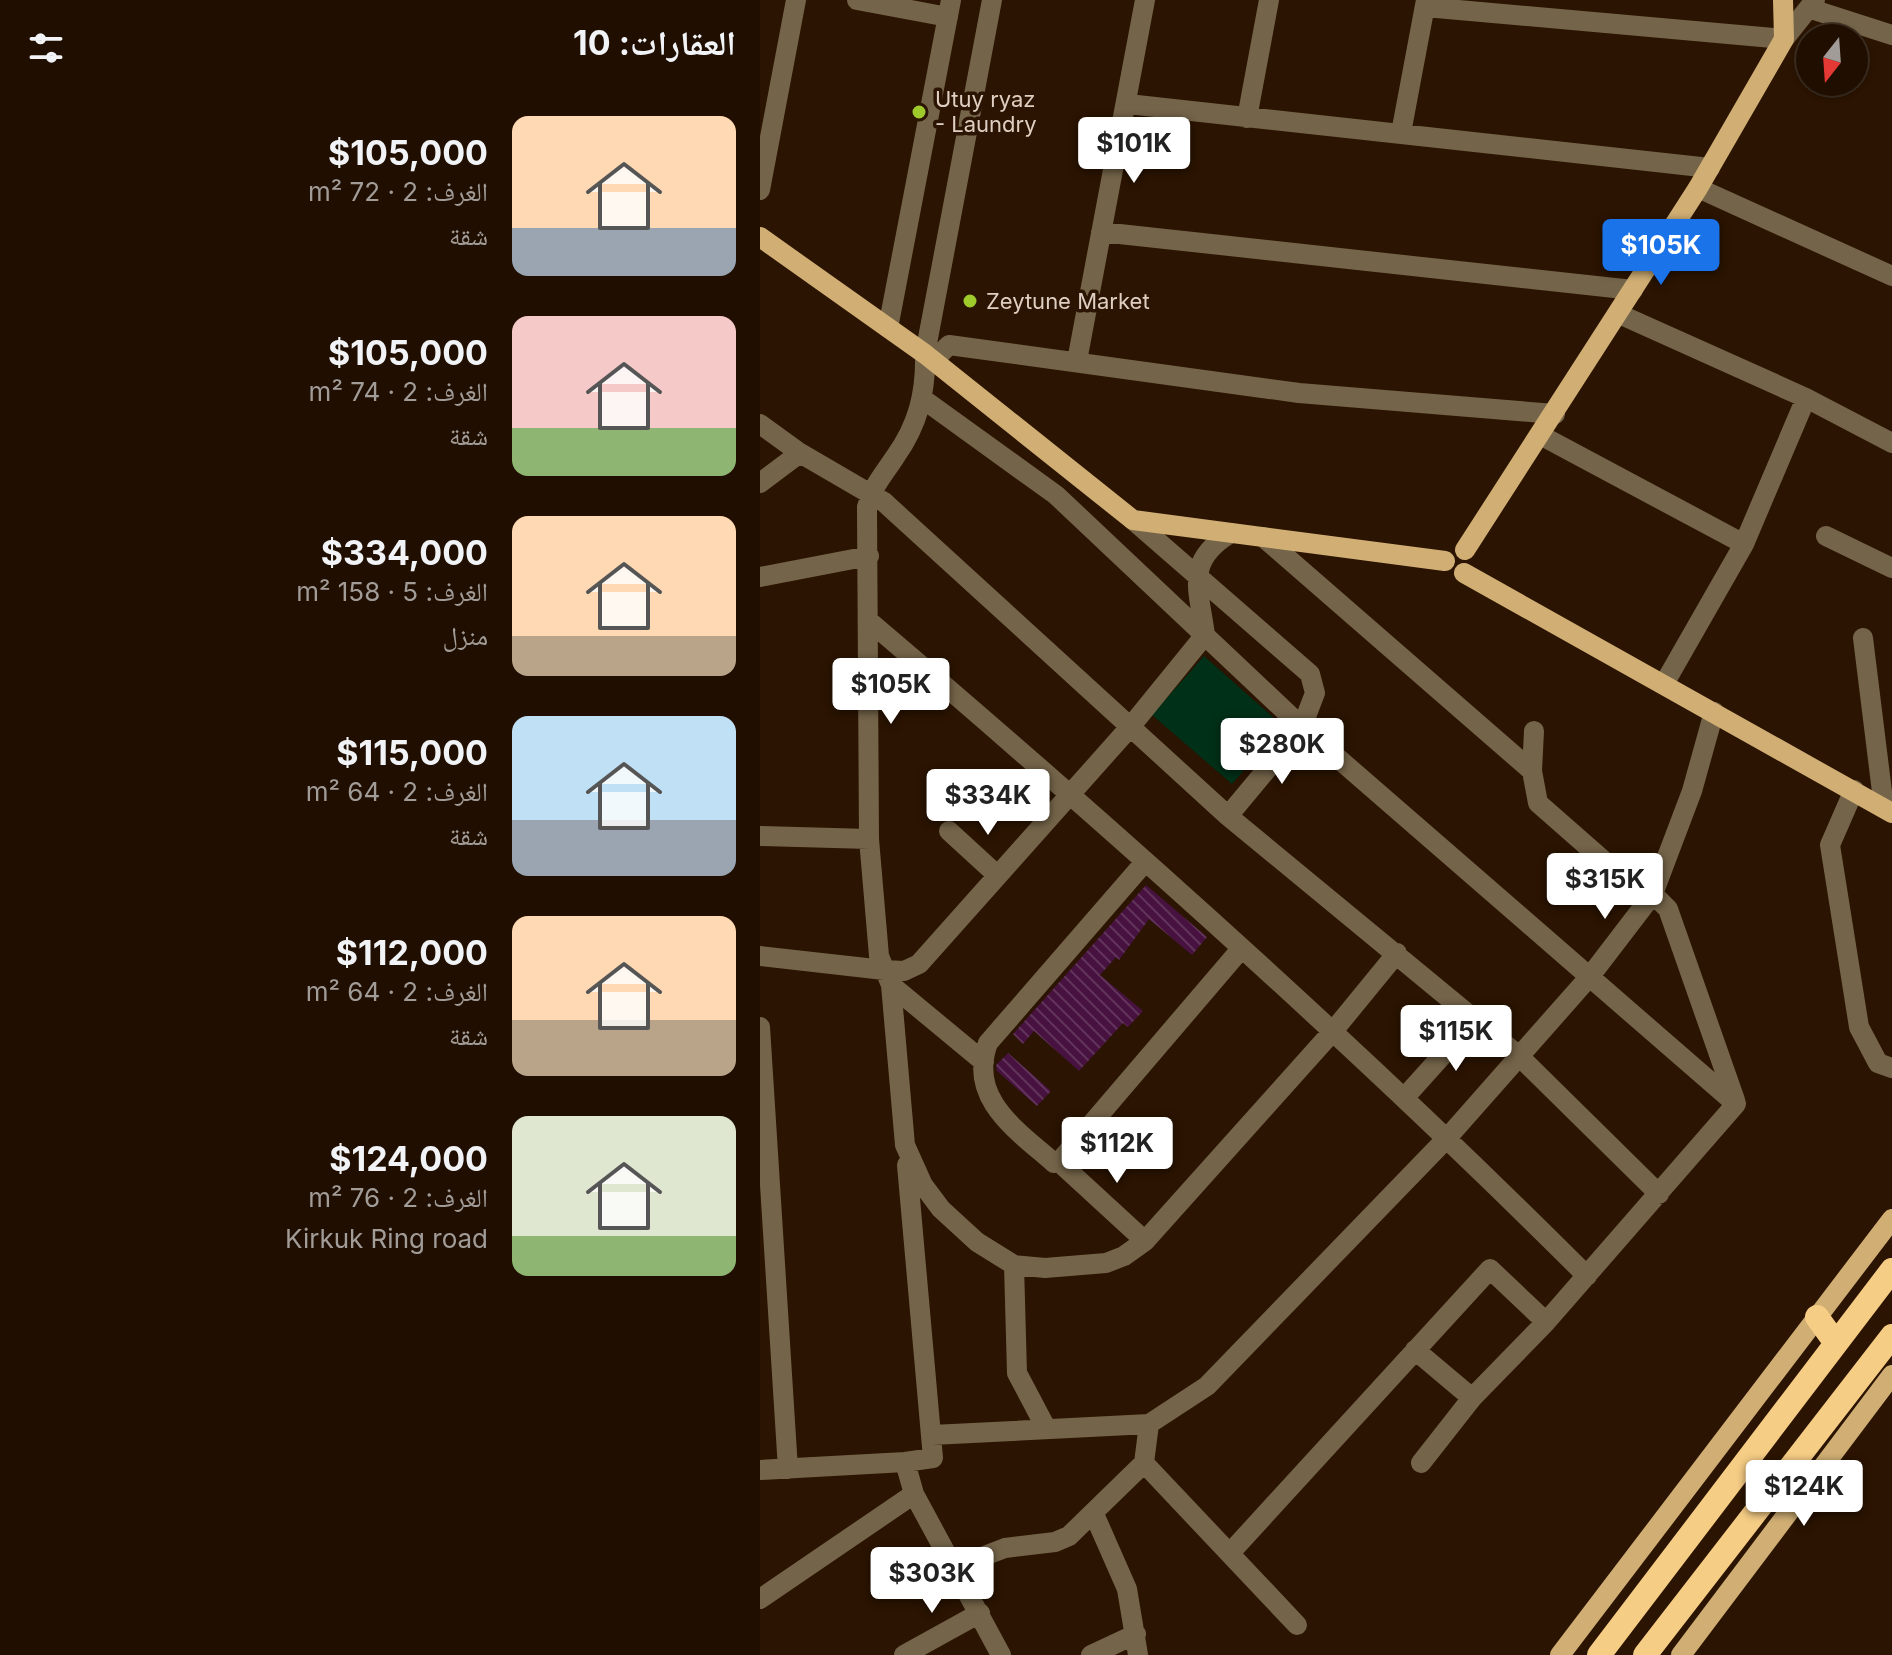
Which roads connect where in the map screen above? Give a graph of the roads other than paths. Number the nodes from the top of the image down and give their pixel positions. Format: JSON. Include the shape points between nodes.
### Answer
{"nodes":[{"id":1,"x":796,"y":0,"type":"edge"},
{"id":2,"x":857,"y":0,"type":"edge"},
{"id":3,"x":992,"y":0,"type":"edge"},
{"id":4,"x":1145,"y":0,"type":"edge"},
{"id":5,"x":1269,"y":0,"type":"edge"},
{"id":6,"x":1783,"y":0,"type":"edge"},
{"id":7,"x":1425,"y":3,"type":"edge"},
{"id":8,"x":1813,"y":4,"type":"edge"},
{"id":9,"x":949,"y":8,"type":"edge"},
{"id":10,"x":1892,"y":35,"type":"edge"},
{"id":11,"x":1784,"y":39,"type":"junction"},
{"id":12,"x":1128,"y":104,"type":"junction"},
{"id":13,"x":1247,"y":118,"type":"junction"},
{"id":14,"x":1401,"y":133,"type":"junction"},
{"id":15,"x":1710,"y":168,"type":"junction"},
{"id":16,"x":1698,"y":188,"type":"junction"},
{"id":17,"x":760,"y":190,"type":"edge"},
{"id":18,"x":1101,"y":232,"type":"junction"},
{"id":19,"x":760,"y":237,"type":"edge"},
{"id":20,"x":1892,"y":276,"type":"edge"},
{"id":21,"x":1633,"y":290,"type":"junction"},
{"id":22,"x":1619,"y":314,"type":"junction"},
{"id":23,"x":888,"y":328,"type":"junction"},
{"id":24,"x":929,"y":358,"type":"junction"},
{"id":25,"x":1077,"y":361,"type":"junction"},
{"id":26,"x":1806,"y":398,"type":"junction"},
{"id":27,"x":923,"y":399,"type":"junction"},
{"id":28,"x":1555,"y":414,"type":"junction"},
{"id":29,"x":760,"y":424,"type":"edge"},
{"id":30,"x":1542,"y":436,"type":"junction"},
{"id":31,"x":1892,"y":443,"type":"edge"},
{"id":32,"x":800,"y":453,"type":"junction"},
{"id":33,"x":760,"y":483,"type":"edge"},
{"id":34,"x":870,"y":494,"type":"junction"},
{"id":35,"x":1133,"y":520,"type":"junction"},
{"id":36,"x":1231,"y":533,"type":"junction"},
{"id":37,"x":1149,"y":534,"type":"junction"},
{"id":38,"x":1826,"y":536,"type":"dead end"},
{"id":39,"x":1263,"y":537,"type":"junction"},
{"id":40,"x":1744,"y":544,"type":"junction"},
{"id":41,"x":1465,"y":550,"type":"junction"},
{"id":42,"x":869,"y":556,"type":"junction"},
{"id":43,"x":1445,"y":561,"type":"junction"},
{"id":44,"x":1892,"y":568,"type":"edge"},
{"id":45,"x":1139,"y":573,"type":"junction"},
{"id":46,"x":1464,"y":573,"type":"junction"},
{"id":47,"x":760,"y":577,"type":"edge"},
{"id":48,"x":1197,"y":577,"type":"junction"},
{"id":49,"x":869,"y":621,"type":"junction"},
{"id":50,"x":1205,"y":635,"type":"junction"},
{"id":51,"x":1863,"y":638,"type":"dead end"},
{"id":52,"x":1664,"y":684,"type":"junction"},
{"id":53,"x":1714,"y":712,"type":"junction"},
{"id":54,"x":1131,"y":726,"type":"junction"},
{"id":55,"x":1302,"y":727,"type":"junction"},
{"id":56,"x":1534,"y":731,"type":"dead end"},
{"id":57,"x":1532,"y":771,"type":"junction"},
{"id":58,"x":1854,"y":790,"type":"junction"},
{"id":59,"x":1070,"y":792,"type":"junction"},
{"id":60,"x":1888,"y":810,"type":"edge"},
{"id":61,"x":1228,"y":816,"type":"junction"},
{"id":62,"x":949,"y":831,"type":"dead end"},
{"id":63,"x":760,"y":836,"type":"edge"},
{"id":64,"x":869,"y":839,"type":"junction"},
{"id":65,"x":1145,"y":862,"type":"junction"},
{"id":66,"x":997,"y":875,"type":"junction"},
{"id":67,"x":1653,"y":894,"type":"junction"},
{"id":68,"x":1241,"y":949,"type":"junction"},
{"id":69,"x":1397,"y":953,"type":"junction"},
{"id":70,"x":760,"y":956,"type":"edge"},
{"id":71,"x":1591,"y":975,"type":"junction"},
{"id":72,"x":888,"y":978,"type":"junction"},
{"id":73,"x":1475,"y":1019,"type":"junction"},
{"id":74,"x":760,"y":1027,"type":"edge"},
{"id":75,"x":1334,"y":1030,"type":"junction"},
{"id":76,"x":1519,"y":1056,"type":"junction"},
{"id":77,"x":984,"y":1062,"type":"junction"},
{"id":78,"x":1892,"y":1068,"type":"edge"},
{"id":79,"x":1405,"y":1097,"type":"junction"},
{"id":80,"x":1736,"y":1104,"type":"junction"},
{"id":81,"x":1448,"y":1137,"type":"junction"},
{"id":82,"x":905,"y":1145,"type":"junction"},
{"id":83,"x":1059,"y":1162,"type":"junction"},
{"id":84,"x":1659,"y":1194,"type":"junction"},
{"id":85,"x":1892,"y":1219,"type":"edge"},
{"id":86,"x":1145,"y":1241,"type":"junction"},
{"id":87,"x":1014,"y":1265,"type":"junction"},
{"id":88,"x":1892,"y":1270,"type":"edge"},
{"id":89,"x":1587,"y":1276,"type":"junction"},
{"id":90,"x":1817,"y":1317,"type":"junction"},
{"id":91,"x":1546,"y":1322,"type":"junction"},
{"id":92,"x":1892,"y":1336,"type":"edge"},
{"id":93,"x":1835,"y":1342,"type":"junction"},
{"id":94,"x":1415,"y":1350,"type":"junction"},
{"id":95,"x":1892,"y":1375,"type":"edge"},
{"id":96,"x":1866,"y":1390,"type":"junction"},
{"id":97,"x":1472,"y":1398,"type":"junction"},
{"id":98,"x":1149,"y":1424,"type":"junction"},
{"id":99,"x":1046,"y":1428,"type":"junction"},
{"id":100,"x":932,"y":1435,"type":"junction"},
{"id":101,"x":905,"y":1462,"type":"junction"},
{"id":102,"x":1144,"y":1463,"type":"junction"},
{"id":103,"x":1421,"y":1463,"type":"dead end"},
{"id":104,"x":788,"y":1469,"type":"junction"},
{"id":105,"x":760,"y":1470,"type":"edge"},
{"id":106,"x":914,"y":1494,"type":"junction"},
{"id":107,"x":1094,"y":1514,"type":"junction"},
{"id":108,"x":1230,"y":1553,"type":"junction"},
{"id":109,"x":953,"y":1568,"type":"junction"},
{"id":110,"x":760,"y":1599,"type":"edge"},
{"id":111,"x":980,"y":1613,"type":"junction"},
{"id":112,"x":1297,"y":1625,"type":"dead end"},
{"id":113,"x":1137,"y":1645,"type":"edge"},
{"id":114,"x":904,"y":1655,"type":"edge"},
{"id":115,"x":1001,"y":1655,"type":"edge"},
{"id":116,"x":1091,"y":1655,"type":"edge"},
{"id":117,"x":1560,"y":1655,"type":"edge"},
{"id":118,"x":1599,"y":1655,"type":"edge"},
{"id":119,"x":1645,"y":1655,"type":"edge"},
{"id":120,"x":1681,"y":1655,"type":"edge"}],
"edges":[{"from":1,"to":17,"type":"street"},
{"from":2,"to":9,"type":"street"},
{"from":3,"to":24,"type":"street"},
{"from":4,"to":12,"type":"street"},
{"from":5,"to":13,"type":"street"},
{"from":6,"to":11,"type":"main road"},
{"from":7,"to":11,"type":"street"},
{"from":7,"to":14,"type":"street"},
{"from":8,"to":10,"type":"street"},
{"from":8,"to":11,"type":"street"},
{"from":9,"to":23,"type":"street"},
{"from":11,"to":15,"type":"main road"},
{"from":12,"to":13,"type":"street"},
{"from":12,"to":18,"type":"street"},
{"from":13,"to":14,"type":"street"},
{"from":14,"to":15,"type":"street"},
{"from":15,"to":16,"type":"main road"},
{"from":16,"to":20,"type":"street"},
{"from":16,"to":21,"type":"main road"},
{"from":18,"to":21,"type":"street"},
{"from":18,"to":25,"type":"street"},
{"from":19,"to":23,"type":"main road"},
{"from":21,"to":22,"type":"main road"},
{"from":22,"to":26,"type":"street"},
{"from":22,"to":28,"type":"main road"},
{"from":23,"to":24,"type":"main road"},
{"from":24,"to":25,"type":"street","via":[[949,345]]},
{"from":24,"to":27,"type":"street"},
{"from":24,"to":35,"type":"main road"},
{"from":25,"to":28,"type":"street","via":[[1299,393]]},
{"from":26,"to":31,"type":"street"},
{"from":26,"to":40,"type":"street"},
{"from":27,"to":34,"type":"street","via":[[913,428]]},
{"from":27,"to":45,"type":"street","via":[[1056,495]]},
{"from":28,"to":30,"type":"main road"},
{"from":29,"to":32,"type":"street"},
{"from":30,"to":40,"type":"street"},
{"from":30,"to":41,"type":"main road"},
{"from":32,"to":33,"type":"street"},
{"from":32,"to":34,"type":"street"},
{"from":34,"to":42,"type":"street"},
{"from":34,"to":54,"type":"street"},
{"from":35,"to":36,"type":"main road"},
{"from":35,"to":37,"type":"street"},
{"from":36,"to":39,"type":"main road"},
{"from":36,"to":48,"type":"street","via":[[1206,552]]},
{"from":37,"to":45,"type":"street","via":[[1141,548]]},
{"from":37,"to":48,"type":"street"},
{"from":38,"to":44,"type":"street"},
{"from":39,"to":43,"type":"main road"},
{"from":39,"to":57,"type":"street"},
{"from":40,"to":52,"type":"street"},
{"from":41,"to":43,"type":"main road","via":[[1452,550]]},
{"from":41,"to":46,"type":"main road","via":[[1471,559]]},
{"from":42,"to":47,"type":"street"},
{"from":42,"to":49,"type":"street"},
{"from":43,"to":46,"type":"main road","via":[[1450,571]]},
{"from":45,"to":50,"type":"street"},
{"from":46,"to":52,"type":"main road"},
{"from":48,"to":50,"type":"street"},
{"from":48,"to":55,"type":"street","via":[[1310,674],[1315,693]]},
{"from":49,"to":59,"type":"street"},
{"from":49,"to":64,"type":"street"},
{"from":50,"to":54,"type":"street"},
{"from":50,"to":55,"type":"street"},
{"from":51,"to":60,"type":"street"},
{"from":52,"to":53,"type":"main road"},
{"from":53,"to":58,"type":"main road"},
{"from":53,"to":67,"type":"street","via":[[1692,791]]},
{"from":54,"to":59,"type":"street"},
{"from":54,"to":61,"type":"street"},
{"from":55,"to":61,"type":"street"},
{"from":55,"to":71,"type":"street"},
{"from":56,"to":57,"type":"street"},
{"from":57,"to":67,"type":"street","via":[[1538,803],[1628,882]]},
{"from":58,"to":60,"type":"main road"},
{"from":58,"to":78,"type":"street","via":[[1830,845],[1859,1027],[1878,1063]]},
{"from":59,"to":65,"type":"street"},
{"from":59,"to":66,"type":"street"},
{"from":61,"to":69,"type":"street"},
{"from":62,"to":66,"type":"street"},
{"from":63,"to":64,"type":"street"},
{"from":64,"to":72,"type":"street","via":[[877,942]]},
{"from":65,"to":68,"type":"street"},
{"from":65,"to":77,"type":"street","via":[[999,1026]]},
{"from":66,"to":72,"type":"street","via":[[919,964]]},
{"from":67,"to":71,"type":"street"},
{"from":67,"to":80,"type":"street","via":[[1668,909]]},
{"from":68,"to":75,"type":"street"},
{"from":68,"to":83,"type":"street"},
{"from":69,"to":73,"type":"street"},
{"from":69,"to":75,"type":"street"},
{"from":70,"to":72,"type":"street"},
{"from":71,"to":76,"type":"street"},
{"from":71,"to":80,"type":"street"},
{"from":72,"to":77,"type":"street"},
{"from":72,"to":82,"type":"street"},
{"from":73,"to":76,"type":"street"},
{"from":73,"to":79,"type":"street"},
{"from":74,"to":104,"type":"street"},
{"from":75,"to":79,"type":"street"},
{"from":75,"to":86,"type":"street"},
{"from":76,"to":81,"type":"street"},
{"from":76,"to":84,"type":"street"},
{"from":77,"to":83,"type":"street","via":[[992,1106]]},
{"from":79,"to":81,"type":"street"},
{"from":80,"to":84,"type":"street"},
{"from":81,"to":89,"type":"street"},
{"from":81,"to":98,"type":"street","via":[[1207,1386]]},
{"from":82,"to":87,"type":"street","via":[[941,1209],[977,1242]]},
{"from":82,"to":100,"type":"street"},
{"from":83,"to":86,"type":"street"},
{"from":84,"to":89,"type":"street"},
{"from":85,"to":90,"type":"main road"},
{"from":86,"to":87,"type":"street","via":[[1106,1263]]},
{"from":87,"to":99,"type":"street","via":[[1017,1373]]},
{"from":88,"to":93,"type":"highway"},
{"from":89,"to":91,"type":"street"},
{"from":90,"to":93,"type":"highway"},
{"from":90,"to":117,"type":"main road"},
{"from":91,"to":94,"type":"street","via":[[1490,1269]]},
{"from":91,"to":97,"type":"street"},
{"from":92,"to":96,"type":"highway"},
{"from":93,"to":118,"type":"highway"},
{"from":94,"to":97,"type":"street"},
{"from":94,"to":108,"type":"street"},
{"from":95,"to":96,"type":"main road"},
{"from":96,"to":119,"type":"highway"},
{"from":96,"to":120,"type":"main road"},
{"from":97,"to":103,"type":"street"},
{"from":98,"to":99,"type":"street"},
{"from":98,"to":102,"type":"street"},
{"from":99,"to":100,"type":"street"},
{"from":100,"to":101,"type":"street","via":[[933,1458]]},
{"from":101,"to":104,"type":"street"},
{"from":101,"to":106,"type":"street"},
{"from":102,"to":107,"type":"street"},
{"from":102,"to":108,"type":"street"},
{"from":104,"to":105,"type":"street"},
{"from":106,"to":109,"type":"street"},
{"from":106,"to":110,"type":"street"},
{"from":107,"to":109,"type":"street","via":[[1062,1539],[1005,1548]]},
{"from":107,"to":113,"type":"street","via":[[1127,1589]]},
{"from":108,"to":112,"type":"street"},
{"from":109,"to":111,"type":"street"},
{"from":111,"to":114,"type":"street"},
{"from":111,"to":115,"type":"street"},
{"from":113,"to":116,"type":"street"}]}
